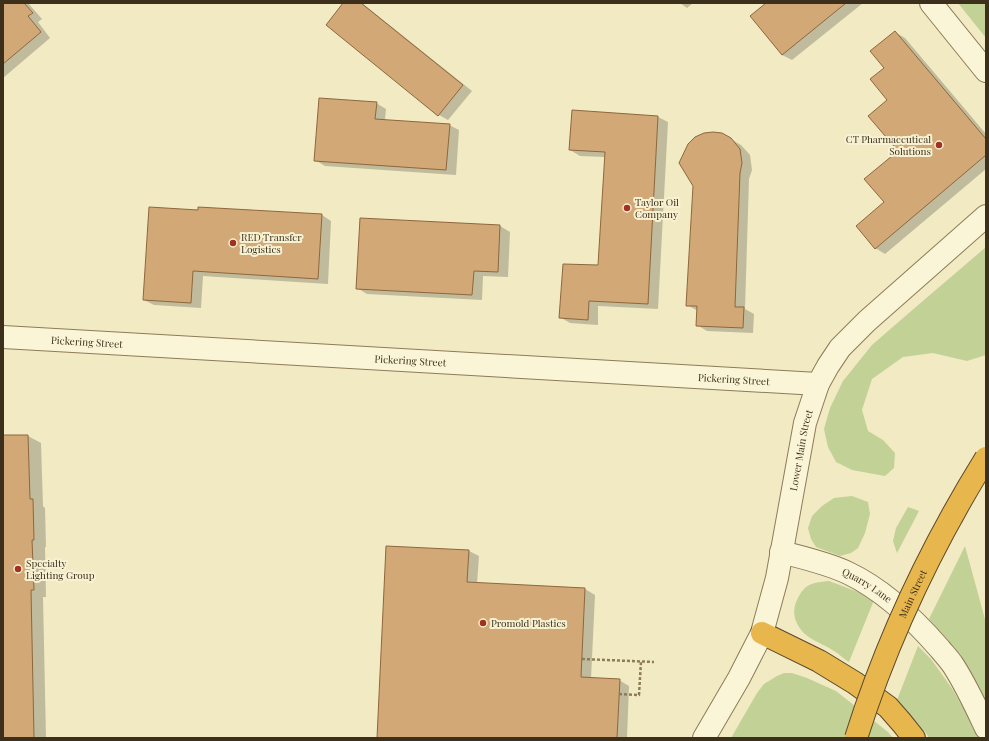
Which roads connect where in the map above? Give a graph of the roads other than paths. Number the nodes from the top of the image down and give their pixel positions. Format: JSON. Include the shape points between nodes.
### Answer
{"nodes":[{"id":1,"x":931,"y":3,"type":"edge"},
{"id":2,"x":986,"y":71,"type":"edge"},
{"id":3,"x":986,"y":216,"type":"edge"},
{"id":4,"x":3,"y":337,"type":"edge"},
{"id":5,"x":818,"y":384,"type":"junction"},
{"id":6,"x":986,"y":458,"type":"edge"},
{"id":7,"x":781,"y":552,"type":"junction"},
{"id":8,"x":762,"y":633,"type":"junction"},
{"id":9,"x":986,"y":728,"type":"edge"},
{"id":10,"x":704,"y":738,"type":"edge"},
{"id":11,"x":856,"y":738,"type":"edge"},
{"id":12,"x":914,"y":738,"type":"edge"}],
"edges":[{"from":1,"to":2,"type":"street"},
{"from":3,"to":5,"type":"street","name":"Lower Main Street","via":[[887,302],[840,348]]},
{"from":4,"to":5,"type":"street","name":"Pickering Street"},
{"from":5,"to":7,"type":"street","name":"Lower Main Street","via":[[805,423]]},
{"from":6,"to":11,"type":"highway","name":"Main Street","bridge":true,"via":[[964,492],[892,637]]},
{"from":7,"to":8,"type":"street","name":"Lower Main Street","via":[[777,578]]},
{"from":7,"to":9,"type":"street","name":"Quarry Lane","via":[[847,572],[867,582],[907,614],[953,665]]},
{"from":8,"to":10,"type":"street","name":"Lower Main Street"},
{"from":8,"to":12,"type":"highway","via":[[819,661],[855,683],[888,707]]}]}
